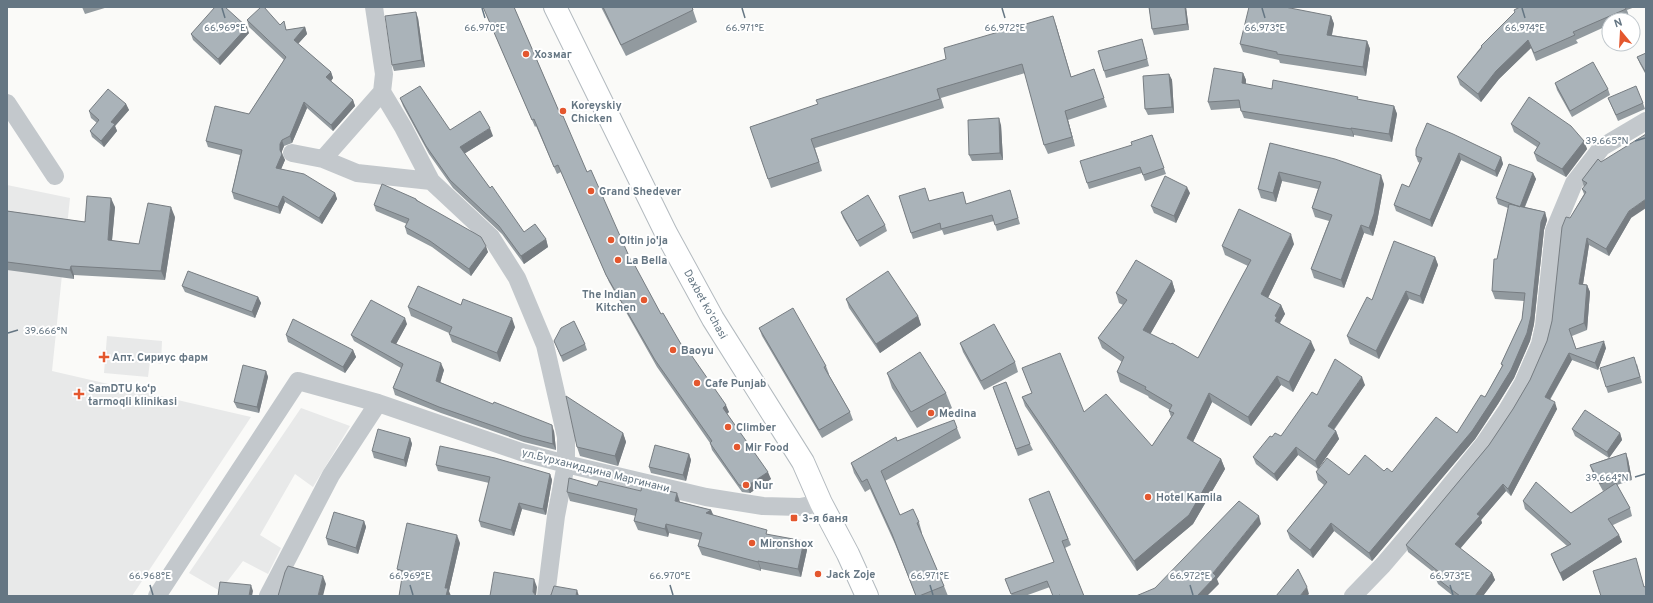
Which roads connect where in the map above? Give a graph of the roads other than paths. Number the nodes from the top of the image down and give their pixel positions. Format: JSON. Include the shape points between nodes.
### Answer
{"nodes":[{"id":1,"x":555,"y":7,"type":"edge"},
{"id":2,"x":376,"y":8,"type":"edge"},
{"id":3,"x":382,"y":92,"type":"junction"},
{"id":4,"x":7,"y":103,"type":"edge"},
{"id":5,"x":1646,"y":120,"type":"edge"},
{"id":6,"x":292,"y":153,"type":"dead end"},
{"id":7,"x":323,"y":159,"type":"junction"},
{"id":8,"x":55,"y":176,"type":"dead end"},
{"id":9,"x":432,"y":181,"type":"junction"},
{"id":10,"x":378,"y":403,"type":"junction"},
{"id":11,"x":566,"y":464,"type":"junction"},
{"id":12,"x":821,"y":503,"type":"junction"},
{"id":13,"x":157,"y":596,"type":"edge"},
{"id":14,"x":268,"y":596,"type":"edge"},
{"id":15,"x":546,"y":596,"type":"edge"},
{"id":16,"x":867,"y":596,"type":"edge"},
{"id":17,"x":1353,"y":596,"type":"edge"}],
"edges":[{"from":1,"to":12,"type":"main road","name":"Daxbet ko'chasi","via":[[666,233],[713,319],[803,462]]},
{"from":2,"to":3,"type":"street","via":[[384,74]]},
{"from":3,"to":7,"type":"street"},
{"from":3,"to":9,"type":"street"},
{"from":4,"to":8,"type":"street"},
{"from":5,"to":17,"type":"street","via":[[1602,147],[1574,183],[1554,231],[1540,344],[1511,404],[1483,446],[1382,566]]},
{"from":6,"to":7,"type":"street"},
{"from":7,"to":9,"type":"street","via":[[357,173]]},
{"from":9,"to":11,"type":"street","via":[[491,237],[517,278],[545,345],[566,437]]},
{"from":10,"to":11,"type":"street","name":"ул.Бурханиддина Маргинани","via":[[521,452]]},
{"from":10,"to":13,"type":"street","name":"ул.Бурханиддина Маргинани","via":[[298,382]]},
{"from":10,"to":14,"type":"street","via":[[331,475]]},
{"from":11,"to":12,"type":"street","name":"ул.Бурханиддина Маргинани","via":[[706,497],[763,506],[800,507]]},
{"from":11,"to":15,"type":"street","via":[[556,516]]},
{"from":12,"to":16,"type":"main road","name":"Daxbet ko'chasi"}]}
